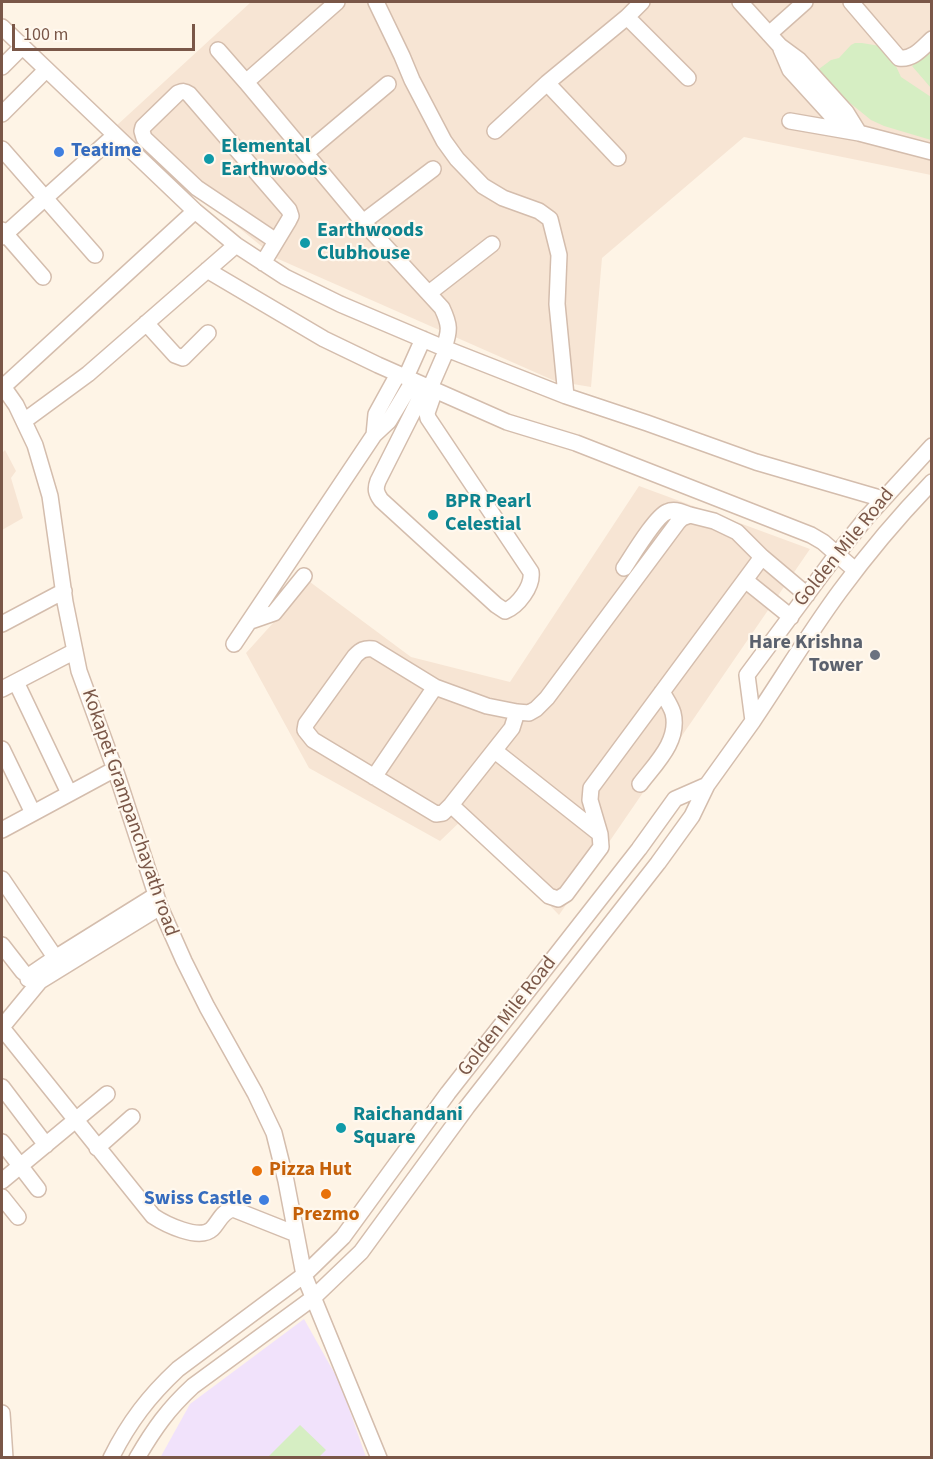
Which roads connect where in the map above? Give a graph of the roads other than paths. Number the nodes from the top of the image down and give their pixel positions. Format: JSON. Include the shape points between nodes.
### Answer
{"nodes":[{"id":1,"x":337,"y":2,"type":"edge"},
{"id":2,"x":376,"y":2,"type":"edge"},
{"id":3,"x":642,"y":2,"type":"edge"},
{"id":4,"x":740,"y":2,"type":"edge"},
{"id":5,"x":805,"y":2,"type":"edge"},
{"id":6,"x":851,"y":2,"type":"edge"},
{"id":7,"x":627,"y":17,"type":"junction"},
{"id":8,"x":2,"y":27,"type":"edge"},
{"id":9,"x":769,"y":34,"type":"junction"},
{"id":10,"x":932,"y":39,"type":"edge"},
{"id":11,"x":22,"y":47,"type":"junction"},
{"id":12,"x":218,"y":51,"type":"dead end"},
{"id":13,"x":2,"y":67,"type":"edge"},
{"id":14,"x":46,"y":70,"type":"junction"},
{"id":15,"x":688,"y":78,"type":"dead end"},
{"id":16,"x":246,"y":82,"type":"junction"},
{"id":17,"x":547,"y":83,"type":"junction"},
{"id":18,"x":388,"y":84,"type":"dead end"},
{"id":19,"x":2,"y":114,"type":"edge"},
{"id":20,"x":790,"y":121,"type":"dead end"},
{"id":21,"x":495,"y":131,"type":"dead end"},
{"id":22,"x":859,"y":133,"type":"junction"},
{"id":23,"x":115,"y":135,"type":"junction"},
{"id":24,"x":2,"y":149,"type":"edge"},
{"id":25,"x":932,"y":152,"type":"edge"},
{"id":26,"x":306,"y":153,"type":"junction"},
{"id":27,"x":618,"y":158,"type":"dead end"},
{"id":28,"x":433,"y":169,"type":"dead end"},
{"id":29,"x":45,"y":198,"type":"junction"},
{"id":30,"x":195,"y":211,"type":"junction"},
{"id":31,"x":363,"y":222,"type":"junction"},
{"id":32,"x":3,"y":234,"type":"edge"},
{"id":33,"x":272,"y":238,"type":"junction"},
{"id":34,"x":492,"y":244,"type":"dead end"},
{"id":35,"x":236,"y":245,"type":"junction"},
{"id":36,"x":95,"y":255,"type":"dead end"},
{"id":37,"x":259,"y":260,"type":"junction"},
{"id":38,"x":207,"y":270,"type":"junction"},
{"id":39,"x":43,"y":277,"type":"dead end"},
{"id":40,"x":429,"y":293,"type":"junction"},
{"id":41,"x":146,"y":323,"type":"junction"},
{"id":42,"x":208,"y":333,"type":"dead end"},
{"id":43,"x":423,"y":339,"type":"junction"},
{"id":44,"x":448,"y":350,"type":"junction"},
{"id":45,"x":418,"y":383,"type":"junction"},
{"id":46,"x":2,"y":386,"type":"edge"},
{"id":47,"x":566,"y":396,"type":"junction"},
{"id":48,"x":420,"y":413,"type":"junction"},
{"id":49,"x":24,"y":421,"type":"junction"},
{"id":50,"x":932,"y":446,"type":"edge"},
{"id":51,"x":932,"y":482,"type":"edge"},
{"id":52,"x":883,"y":499,"type":"junction"},
{"id":53,"x":690,"y":515,"type":"junction"},
{"id":54,"x":302,"y":543,"type":"junction"},
{"id":55,"x":837,"y":554,"type":"junction"},
{"id":56,"x":762,"y":557,"type":"junction"},
{"id":57,"x":624,"y":568,"type":"dead end"},
{"id":58,"x":855,"y":570,"type":"junction"},
{"id":59,"x":304,"y":576,"type":"dead end"},
{"id":60,"x":745,"y":580,"type":"junction"},
{"id":61,"x":64,"y":591,"type":"junction"},
{"id":62,"x":807,"y":594,"type":"junction"},
{"id":63,"x":272,"y":607,"type":"dead end"},
{"id":64,"x":791,"y":617,"type":"junction"},
{"id":65,"x":251,"y":621,"type":"junction"},
{"id":66,"x":2,"y":624,"type":"edge"},
{"id":67,"x":234,"y":644,"type":"dead end"},
{"id":68,"x":75,"y":651,"type":"junction"},
{"id":69,"x":16,"y":682,"type":"junction"},
{"id":70,"x":435,"y":687,"type":"junction"},
{"id":71,"x":2,"y":689,"type":"edge"},
{"id":72,"x":662,"y":692,"type":"junction"},
{"id":73,"x":517,"y":712,"type":"junction"},
{"id":74,"x":753,"y":721,"type":"junction"},
{"id":75,"x":2,"y":749,"type":"edge"},
{"id":76,"x":495,"y":751,"type":"junction"},
{"id":77,"x":115,"y":768,"type":"junction"},
{"id":78,"x":374,"y":777,"type":"junction"},
{"id":79,"x":640,"y":784,"type":"dead end"},
{"id":80,"x":707,"y":785,"type":"junction"},
{"id":81,"x":69,"y":793,"type":"junction"},
{"id":82,"x":451,"y":805,"type":"junction"},
{"id":83,"x":33,"y":813,"type":"junction"},
{"id":84,"x":2,"y":830,"type":"edge"},
{"id":85,"x":600,"y":834,"type":"junction"},
{"id":86,"x":2,"y":879,"type":"edge"},
{"id":87,"x":158,"y":901,"type":"junction"},
{"id":88,"x":2,"y":945,"type":"edge"},
{"id":89,"x":58,"y":962,"type":"junction"},
{"id":90,"x":23,"y":972,"type":"dead end"},
{"id":91,"x":2,"y":1011,"type":"edge"},
{"id":92,"x":2,"y":1028,"type":"edge"},
{"id":93,"x":2,"y":1087,"type":"edge"},
{"id":94,"x":107,"y":1094,"type":"dead end"},
{"id":95,"x":132,"y":1117,"type":"dead end"},
{"id":96,"x":76,"y":1121,"type":"junction"},
{"id":97,"x":2,"y":1142,"type":"edge"},
{"id":98,"x":46,"y":1145,"type":"junction"},
{"id":99,"x":97,"y":1148,"type":"junction"},
{"id":100,"x":20,"y":1166,"type":"junction"},
{"id":101,"x":2,"y":1181,"type":"edge"},
{"id":102,"x":38,"y":1189,"type":"dead end"},
{"id":103,"x":2,"y":1197,"type":"edge"},
{"id":104,"x":18,"y":1217,"type":"dead end"},
{"id":105,"x":296,"y":1234,"type":"junction"},
{"id":106,"x":304,"y":1275,"type":"junction"},
{"id":107,"x":313,"y":1298,"type":"junction"},
{"id":108,"x":2,"y":1413,"type":"edge"},
{"id":109,"x":127,"y":1429,"type":"junction"},
{"id":110,"x":148,"y":1440,"type":"junction"},
{"id":111,"x":5,"y":1458,"type":"edge"},
{"id":112,"x":111,"y":1458,"type":"edge"},
{"id":113,"x":137,"y":1458,"type":"edge"},
{"id":114,"x":379,"y":1458,"type":"edge"}],
"edges":[{"from":1,"to":16,"type":"street"},
{"from":2,"to":47,"type":"street","via":[[412,80],[457,159],[483,186],[503,198],[540,210],[550,219],[559,255],[557,304]]},
{"from":3,"to":7,"type":"street"},
{"from":4,"to":9,"type":"street"},
{"from":5,"to":9,"type":"street"},
{"from":6,"to":10,"type":"street","via":[[899,58],[913,55]]},
{"from":7,"to":15,"type":"street"},
{"from":7,"to":17,"type":"street"},
{"from":8,"to":11,"type":"street"},
{"from":9,"to":22,"type":"street","via":[[822,85]]},
{"from":11,"to":13,"type":"street"},
{"from":11,"to":14,"type":"street"},
{"from":12,"to":16,"type":"street"},
{"from":14,"to":19,"type":"street"},
{"from":14,"to":23,"type":"street"},
{"from":16,"to":26,"type":"street"},
{"from":17,"to":21,"type":"street"},
{"from":17,"to":27,"type":"street"},
{"from":18,"to":26,"type":"street"},
{"from":20,"to":22,"type":"street"},
{"from":22,"to":25,"type":"street"},
{"from":23,"to":29,"type":"street"},
{"from":23,"to":30,"type":"street"},
{"from":24,"to":29,"type":"street"},
{"from":26,"to":31,"type":"street"},
{"from":28,"to":31,"type":"street"},
{"from":29,"to":32,"type":"street"},
{"from":29,"to":36,"type":"street"},
{"from":30,"to":35,"type":"street"},
{"from":30,"to":46,"type":"street"},
{"from":31,"to":40,"type":"street"},
{"from":32,"to":39,"type":"street"},
{"from":33,"to":33,"type":"street","via":[[197,188],[144,138],[142,127],[181,91],[189,94],[285,205],[291,216]]},
{"from":33,"to":37,"type":"street"},
{"from":34,"to":40,"type":"street"},
{"from":35,"to":37,"type":"street"},
{"from":35,"to":38,"type":"street"},
{"from":37,"to":43,"type":"street","via":[[340,304]]},
{"from":38,"to":41,"type":"street"},
{"from":38,"to":45,"type":"street","via":[[324,339]]},
{"from":40,"to":44,"type":"street","via":[[448,320]]},
{"from":41,"to":42,"type":"street","via":[[175,355],[183,358]]},
{"from":41,"to":49,"type":"street","via":[[88,374]]},
{"from":43,"to":44,"type":"street"},
{"from":43,"to":45,"type":"street"},
{"from":44,"to":45,"type":"street"},
{"from":44,"to":47,"type":"street"},
{"from":45,"to":48,"type":"street"},
{"from":45,"to":54,"type":"street","via":[[376,414],[374,435]]},
{"from":45,"to":55,"type":"street","via":[[507,422],[576,443],[812,536]]},
{"from":46,"to":49,"type":"street","name":"Kokapet Grampanchayath road"},
{"from":47,"to":52,"type":"street","via":[[756,462]]},
{"from":48,"to":48,"type":"street","via":[[531,572],[527,588],[508,609],[500,609],[377,494],[378,481]]},
{"from":49,"to":61,"type":"street","name":"Kokapet Grampanchayath road","via":[[50,495]]},
{"from":50,"to":52,"type":"street","name":"Golden Mile Road"},
{"from":51,"to":58,"type":"street","name":"Golden Mile Road"},
{"from":52,"to":55,"type":"street","name":"Golden Mile Road"},
{"from":53,"to":56,"type":"street","via":[[737,532]]},
{"from":53,"to":57,"type":"street","via":[[676,510],[666,512]]},
{"from":53,"to":73,"type":"street","via":[[678,522],[547,698],[536,710]]},
{"from":54,"to":63,"type":"street","via":[[298,570]]},
{"from":54,"to":65,"type":"street"},
{"from":55,"to":58,"type":"street"},
{"from":55,"to":62,"type":"street","name":"Golden Mile Road"},
{"from":56,"to":60,"type":"street"},
{"from":56,"to":62,"type":"street"},
{"from":58,"to":74,"type":"street","name":"Golden Mile Road"},
{"from":59,"to":65,"type":"street","via":[[274,613]]},
{"from":60,"to":64,"type":"street"},
{"from":60,"to":72,"type":"street"},
{"from":61,"to":66,"type":"street"},
{"from":61,"to":68,"type":"street","name":"Kokapet Grampanchayath road"},
{"from":62,"to":64,"type":"street","name":"Golden Mile Road"},
{"from":64,"to":74,"type":"street","name":"Golden Mile Road","via":[[747,675]]},
{"from":65,"to":67,"type":"street"},
{"from":68,"to":69,"type":"street"},
{"from":68,"to":77,"type":"street","name":"Kokapet Grampanchayath road"},
{"from":69,"to":71,"type":"street"},
{"from":69,"to":81,"type":"street"},
{"from":70,"to":73,"type":"street","via":[[487,706]]},
{"from":70,"to":78,"type":"street"},
{"from":70,"to":78,"type":"street","via":[[366,648],[355,656],[306,724],[304,730],[313,740]]},
{"from":72,"to":79,"type":"street","via":[[672,712],[674,732],[666,750]]},
{"from":72,"to":85,"type":"street","via":[[591,788],[590,800]]},
{"from":73,"to":76,"type":"street","via":[[512,728]]},
{"from":74,"to":80,"type":"street","name":"Golden Mile Road"},
{"from":75,"to":83,"type":"street"},
{"from":76,"to":82,"type":"street"},
{"from":76,"to":85,"type":"street"},
{"from":77,"to":81,"type":"street"},
{"from":77,"to":87,"type":"street","name":"Kokapet Grampanchayath road"},
{"from":78,"to":82,"type":"street","via":[[436,814]]},
{"from":80,"to":106,"type":"street","name":"Golden Mile Road","via":[[675,798],[343,1236]]},
{"from":80,"to":107,"type":"street","name":"Golden Mile Road","via":[[692,816],[658,863],[467,1107],[360,1252]]},
{"from":81,"to":83,"type":"street"},
{"from":82,"to":85,"type":"street","via":[[555,899],[566,894],[601,847]]},
{"from":83,"to":84,"type":"street"},
{"from":86,"to":89,"type":"street"},
{"from":87,"to":89,"type":"street"},
{"from":87,"to":105,"type":"street","name":"Kokapet Grampanchayath road","via":[[207,1007],[274,1134]]},
{"from":88,"to":90,"type":"street"},
{"from":89,"to":91,"type":"street","via":[[33,973]]},
{"from":89,"to":92,"type":"street"},
{"from":92,"to":96,"type":"street"},
{"from":93,"to":98,"type":"street"},
{"from":94,"to":96,"type":"street"},
{"from":95,"to":99,"type":"street"},
{"from":96,"to":98,"type":"street"},
{"from":96,"to":99,"type":"street"},
{"from":97,"to":100,"type":"street"},
{"from":98,"to":100,"type":"street"},
{"from":99,"to":105,"type":"street","via":[[153,1216],[172,1227],[204,1233],[232,1209]]},
{"from":100,"to":101,"type":"street"},
{"from":100,"to":102,"type":"street"},
{"from":103,"to":104,"type":"street"},
{"from":105,"to":106,"type":"street","name":"Kokapet Grampanchayath road"},
{"from":106,"to":107,"type":"street","name":"Kokapet Grampanchayath road"},
{"from":106,"to":109,"type":"street","name":"Golden Mile Road","via":[[178,1369],[160,1385]]},
{"from":107,"to":110,"type":"street","name":"Golden Mile Road","via":[[193,1386]]},
{"from":107,"to":114,"type":"street","name":"Kokapet Grampanchayath road"},
{"from":108,"to":111,"type":"street"},
{"from":109,"to":110,"type":"street"},
{"from":109,"to":112,"type":"street","name":"Golden Mile Road"},
{"from":110,"to":113,"type":"street","name":"Golden Mile Road"}]}
